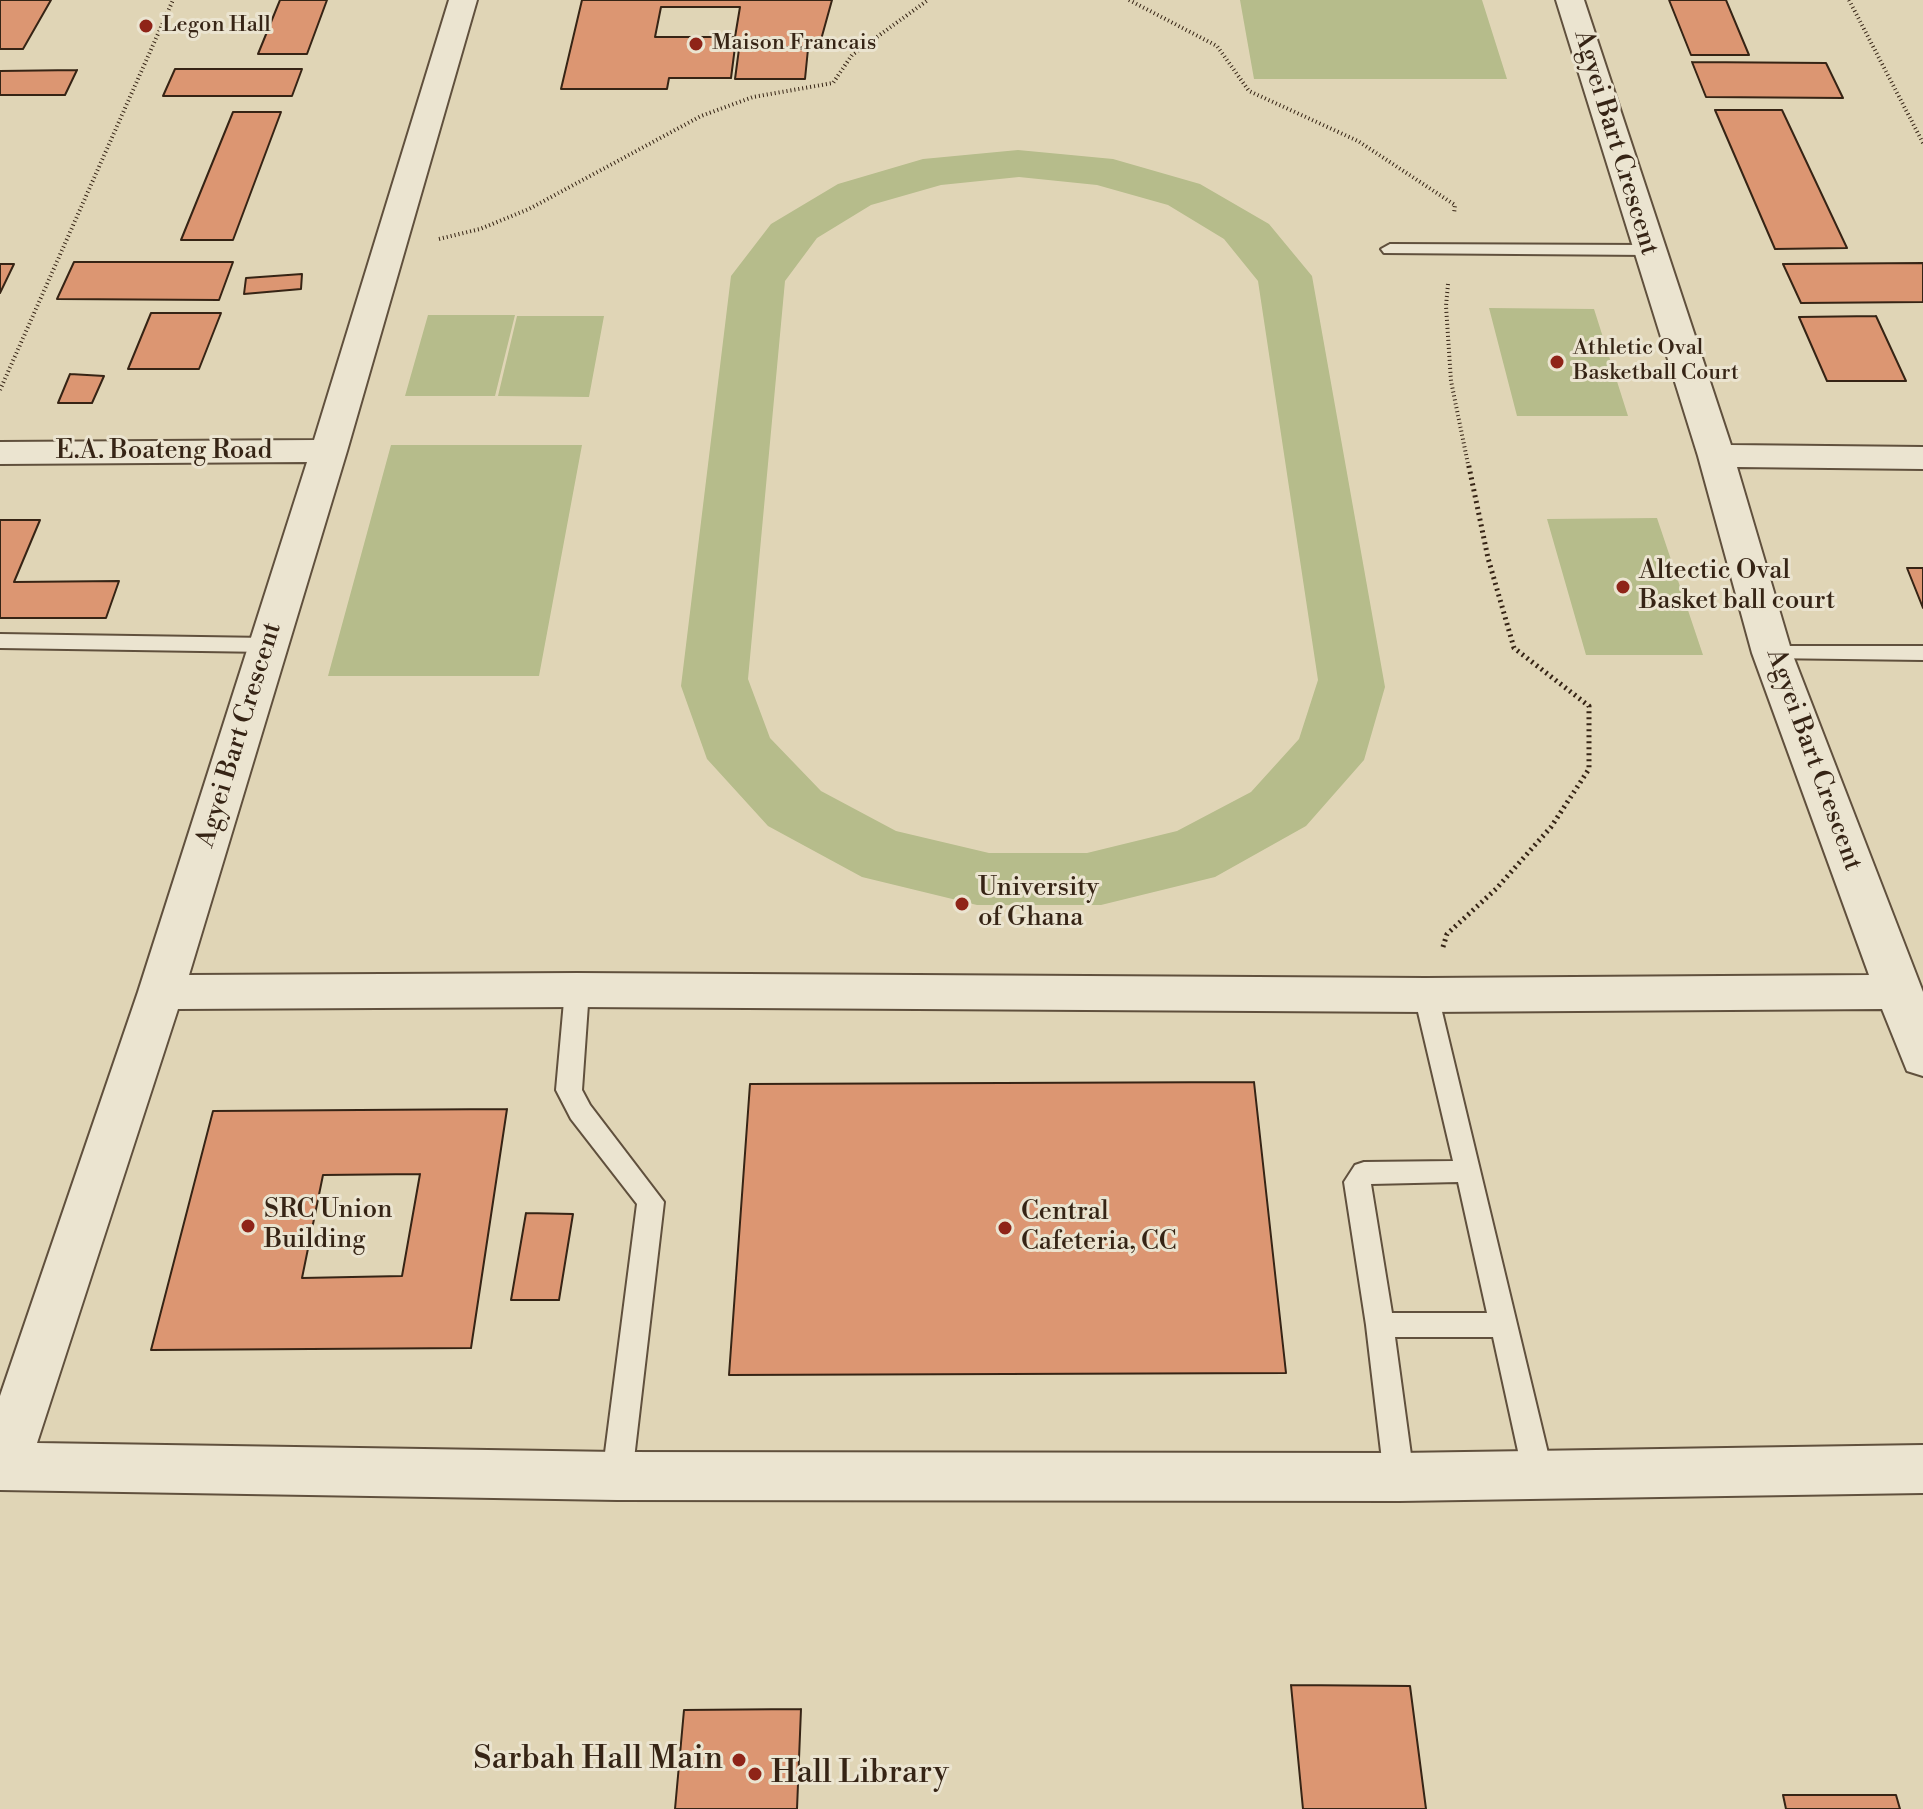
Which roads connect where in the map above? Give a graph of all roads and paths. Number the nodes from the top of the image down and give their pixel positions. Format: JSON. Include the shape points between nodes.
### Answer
{"nodes":[{"id":1,"x":173,"y":0,"type":"edge"},
{"id":2,"x":463,"y":0,"type":"edge"},
{"id":3,"x":928,"y":0,"type":"edge"},
{"id":4,"x":1129,"y":0,"type":"edge"},
{"id":5,"x":1570,"y":0,"type":"edge"},
{"id":6,"x":1849,"y":0,"type":"edge"},
{"id":7,"x":1923,"y":143,"type":"edge"},
{"id":8,"x":1390,"y":249,"type":"dead end"},
{"id":9,"x":1451,"y":249,"type":"junction"},
{"id":10,"x":1648,"y":250,"type":"junction"},
{"id":11,"x":388,"y":251,"type":"junction"},
{"id":12,"x":0,"y":390,"type":"edge"},
{"id":13,"x":329,"y":451,"type":"junction"},
{"id":14,"x":0,"y":453,"type":"edge"},
{"id":15,"x":1716,"y":456,"type":"junction"},
{"id":16,"x":1923,"y":458,"type":"edge"},
{"id":17,"x":0,"y":641,"type":"edge"},
{"id":18,"x":268,"y":645,"type":"junction"},
{"id":19,"x":1772,"y":653,"type":"junction"},
{"id":20,"x":1923,"y":653,"type":"edge"},
{"id":21,"x":577,"y":990,"type":"junction"},
{"id":22,"x":161,"y":992,"type":"junction"},
{"id":23,"x":1900,"y":992,"type":"junction"},
{"id":24,"x":1426,"y":995,"type":"junction"},
{"id":25,"x":1923,"y":1058,"type":"edge"},
{"id":26,"x":1469,"y":1171,"type":"junction"},
{"id":27,"x":1380,"y":1325,"type":"junction"},
{"id":28,"x":1502,"y":1325,"type":"junction"},
{"id":29,"x":2,"y":1466,"type":"edge"},
{"id":30,"x":1923,"y":1469,"type":"edge"},
{"id":31,"x":1538,"y":1474,"type":"junction"},
{"id":32,"x":617,"y":1476,"type":"junction"},
{"id":33,"x":1399,"y":1477,"type":"junction"}],
"edges":[{"from":1,"to":12,"type":"path"},
{"from":2,"to":11,"type":"street","name":"Agyei Bart Crescent"},
{"from":3,"to":11,"type":"path","via":[[852,55],[833,83],[753,97],[701,116],[529,209],[480,229]]},
{"from":4,"to":9,"type":"path","via":[[1217,46],[1249,91],[1358,141],[1455,205]]},
{"from":5,"to":10,"type":"street","name":"Agyei Bart Crescent"},
{"from":6,"to":7,"type":"path"},
{"from":8,"to":9,"type":"lane"},
{"from":9,"to":10,"type":"lane"},
{"from":9,"to":24,"type":"path","via":[[1446,306],[1451,381],[1488,558],[1514,648],[1589,706],[1589,769],[1551,827],[1447,934]]},
{"from":10,"to":15,"type":"street","name":"Agyei Bart Crescent"},
{"from":11,"to":13,"type":"street","name":"Agyei Bart Crescent"},
{"from":13,"to":14,"type":"street","name":"E.A. Boateng Road"},
{"from":13,"to":18,"type":"street","name":"Agyei Bart Crescent"},
{"from":15,"to":16,"type":"street"},
{"from":15,"to":19,"type":"street","name":"Agyei Bart Crescent"},
{"from":17,"to":18,"type":"lane"},
{"from":18,"to":22,"type":"street","name":"Agyei Bart Crescent"},
{"from":19,"to":20,"type":"lane"},
{"from":19,"to":23,"type":"street","name":"Agyei Bart Crescent"},
{"from":21,"to":22,"type":"street"},
{"from":21,"to":24,"type":"street"},
{"from":21,"to":32,"type":"lane","via":[[569,1090],[580,1112],[651,1202]]},
{"from":22,"to":29,"type":"street","name":"Agyei Bart Crescent"},
{"from":23,"to":24,"type":"street"},
{"from":23,"to":25,"type":"street","name":"Agyei Bart Crescent"},
{"from":24,"to":26,"type":"lane"},
{"from":26,"to":27,"type":"lane","via":[[1364,1173],[1357,1182]]},
{"from":26,"to":28,"type":"lane"},
{"from":27,"to":28,"type":"lane"},
{"from":27,"to":33,"type":"lane"},
{"from":28,"to":31,"type":"lane"},
{"from":29,"to":32,"type":"street"},
{"from":30,"to":31,"type":"street"},
{"from":31,"to":33,"type":"street"},
{"from":32,"to":33,"type":"street"}]}
